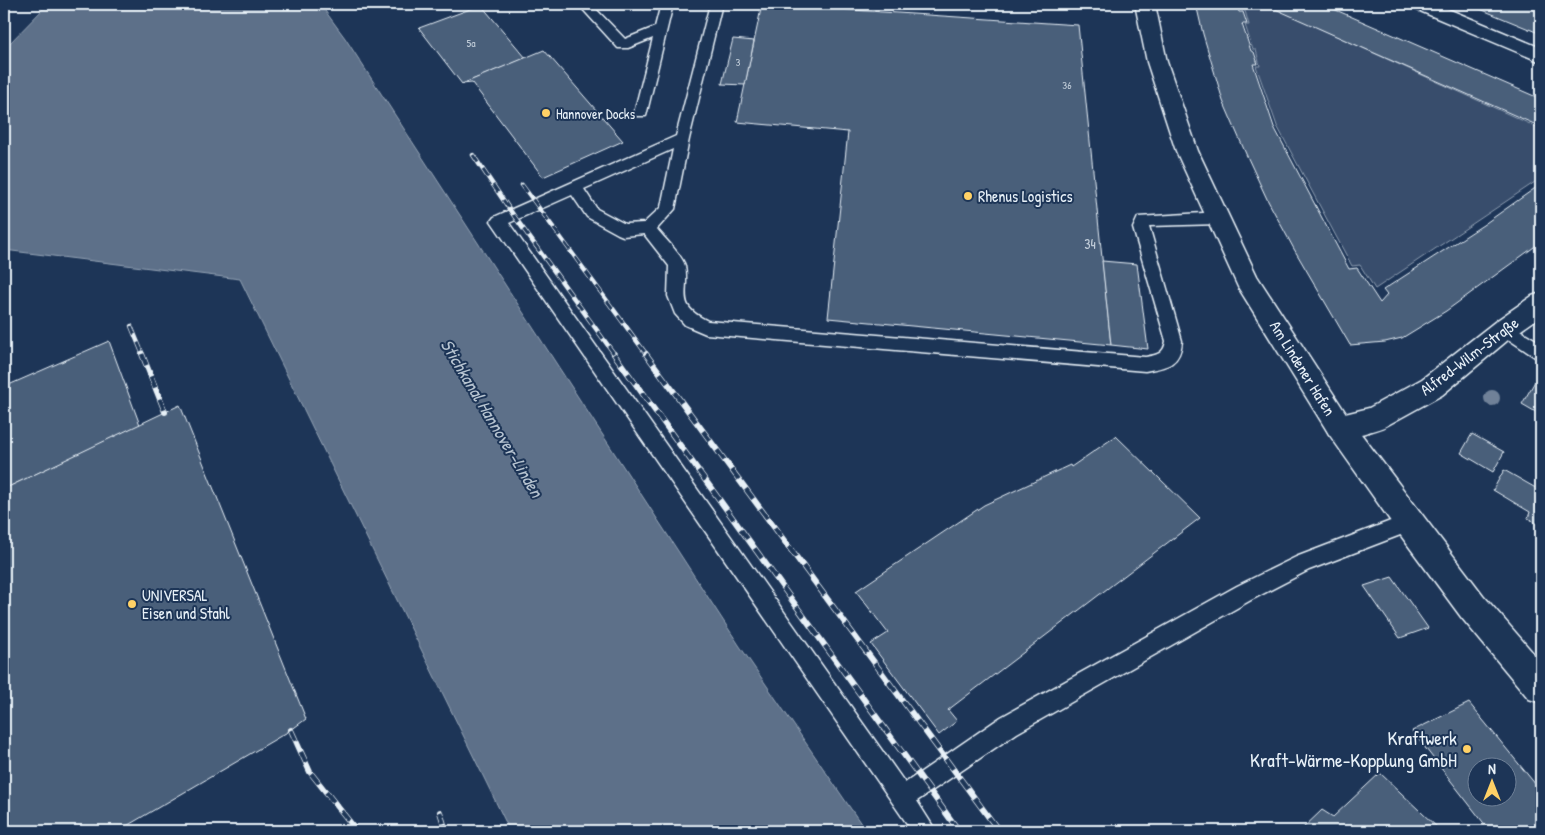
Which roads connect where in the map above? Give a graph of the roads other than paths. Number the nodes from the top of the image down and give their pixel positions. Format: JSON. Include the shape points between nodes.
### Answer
{"nodes":[{"id":1,"x":584,"y":4,"type":"edge"},
{"id":2,"x":667,"y":4,"type":"edge"},
{"id":3,"x":716,"y":4,"type":"edge"},
{"id":4,"x":1145,"y":4,"type":"edge"},
{"id":5,"x":1420,"y":4,"type":"edge"},
{"id":6,"x":660,"y":30,"type":"junction"},
{"id":7,"x":1541,"y":56,"type":"edge"},
{"id":8,"x":641,"y":113,"type":"dead end"},
{"id":9,"x":682,"y":139,"type":"junction"},
{"id":10,"x":575,"y":188,"type":"junction"},
{"id":11,"x":1219,"y":218,"type":"junction"},
{"id":12,"x":648,"y":228,"type":"junction"},
{"id":13,"x":1541,"y":303,"type":"edge"},
{"id":14,"x":1505,"y":328,"type":"junction"},
{"id":15,"x":1541,"y":352,"type":"edge"},
{"id":16,"x":1339,"y":426,"type":"junction"},
{"id":17,"x":1409,"y":524,"type":"junction"},
{"id":18,"x":1541,"y":688,"type":"edge"},
{"id":19,"x":902,"y":798,"type":"junction"},
{"id":20,"x":925,"y":831,"type":"edge"}],
"edges":[{"from":1,"to":6,"type":"lane","via":[[623,45]]},
{"from":2,"to":6,"type":"lane"},
{"from":3,"to":9,"type":"lane"},
{"from":4,"to":11,"type":"street","name":"Am Lindener Hafen","via":[[1157,62],[1187,151]]},
{"from":5,"to":7,"type":"street"},
{"from":6,"to":8,"type":"lane"},
{"from":9,"to":10,"type":"lane"},
{"from":9,"to":12,"type":"lane","via":[[668,209]]},
{"from":10,"to":12,"type":"lane","via":[[592,213],[600,218],[623,230]]},
{"from":10,"to":19,"type":"lane","via":[[499,222]]},
{"from":11,"to":12,"type":"lane","via":[[1143,222],[1141,228],[1174,342],[1173,351],[1165,360],[1145,364],[706,327],[691,320],[681,309],[676,296],[677,265]]},
{"from":11,"to":16,"type":"street","name":"Am Lindener Hafen","via":[[1248,280]]},
{"from":13,"to":14,"type":"street","name":"Alfred-Wilm-Straße"},
{"from":14,"to":15,"type":"lane"},
{"from":14,"to":16,"type":"street","name":"Alfred-Wilm-Straße","via":[[1432,387],[1374,419]]},
{"from":16,"to":17,"type":"street","name":"Am Lindener Hafen"},
{"from":17,"to":18,"type":"street","name":"Am Lindener Hafen"},
{"from":17,"to":19,"type":"lane","via":[[1303,563],[1244,593],[1009,726]]},
{"from":19,"to":20,"type":"lane"}]}
